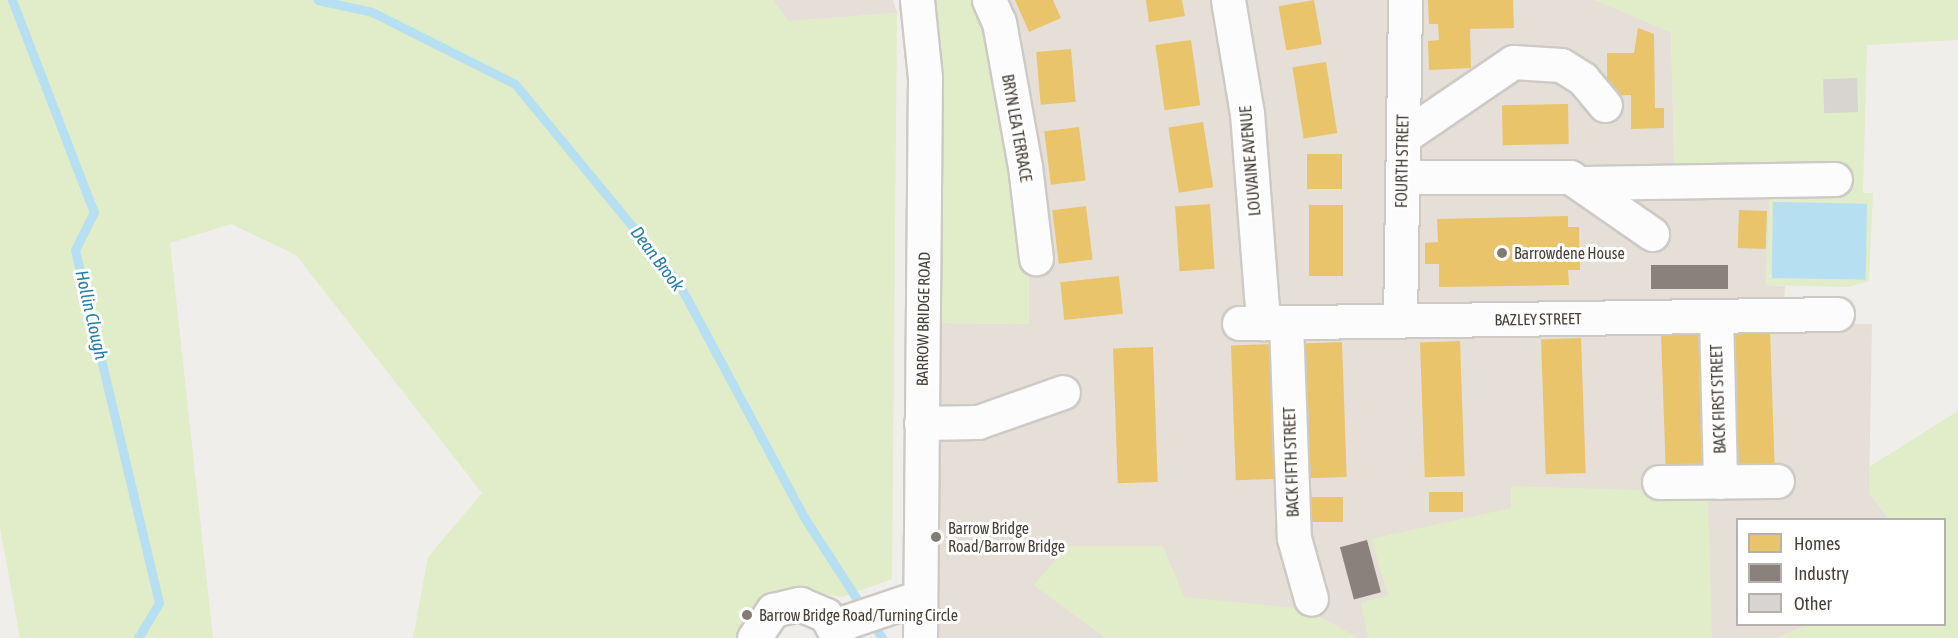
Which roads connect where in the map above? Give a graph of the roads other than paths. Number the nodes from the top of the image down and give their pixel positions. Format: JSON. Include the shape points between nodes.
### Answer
{"nodes":[{"id":1,"x":917,"y":0,"type":"edge"},
{"id":2,"x":989,"y":0,"type":"edge"},
{"id":3,"x":1228,"y":0,"type":"edge"},
{"id":4,"x":1405,"y":0,"type":"edge"},
{"id":5,"x":1605,"y":105,"type":"dead end"},
{"id":6,"x":1403,"y":137,"type":"junction"},
{"id":7,"x":1402,"y":177,"type":"junction"},
{"id":8,"x":1835,"y":179,"type":"dead end"},
{"id":9,"x":1585,"y":183,"type":"junction"},
{"id":10,"x":1652,"y":234,"type":"dead end"},
{"id":11,"x":1036,"y":258,"type":"dead end"},
{"id":12,"x":1838,"y":314,"type":"dead end"},
{"id":13,"x":1716,"y":316,"type":"junction"},
{"id":14,"x":1400,"y":321,"type":"junction"},
{"id":15,"x":1263,"y":323,"type":"junction"},
{"id":16,"x":1063,"y":392,"type":"dead end"},
{"id":17,"x":921,"y":423,"type":"junction"},
{"id":18,"x":1777,"y":481,"type":"dead end"},
{"id":19,"x":1659,"y":482,"type":"dead end"},
{"id":20,"x":1720,"y":482,"type":"junction"},
{"id":21,"x":1311,"y":599,"type":"dead end"},
{"id":22,"x":906,"y":602,"type":"junction"},
{"id":23,"x":843,"y":628,"type":"edge"},
{"id":24,"x":754,"y":638,"type":"edge"},
{"id":25,"x":920,"y":638,"type":"edge"}],
"edges":[{"from":1,"to":17,"type":"street","name":"BARROW BRIDGE ROAD","via":[[925,77]]},
{"from":2,"to":11,"type":"street","name":"BRYN LEA TERRACE","via":[[999,22],[1023,155]]},
{"from":3,"to":15,"type":"street","name":"LOUVAINE AVENUE","via":[[1247,113]]},
{"from":4,"to":6,"type":"street","name":"FOURTH STREET"},
{"from":5,"to":6,"type":"street","via":[[1583,78],[1561,65],[1513,62]]},
{"from":6,"to":7,"type":"street","name":"FOURTH STREET"},
{"from":7,"to":9,"type":"street","via":[[1553,175]]},
{"from":7,"to":14,"type":"street","name":"FOURTH STREET"},
{"from":8,"to":9,"type":"street"},
{"from":9,"to":10,"type":"street"},
{"from":12,"to":13,"type":"street","name":"BAZLEY STREET"},
{"from":13,"to":14,"type":"street","name":"BAZLEY STREET"},
{"from":13,"to":20,"type":"street","name":"BACK FIRST STREET"},
{"from":14,"to":15,"type":"street","name":"BAZLEY STREET"},
{"from":15,"to":21,"type":"street","name":"BACK FIFTH STREET","via":[[1294,538]]},
{"from":16,"to":17,"type":"street","via":[[978,422]]},
{"from":17,"to":22,"type":"street","name":"BARROW BRIDGE ROAD"},
{"from":18,"to":20,"type":"street"},
{"from":19,"to":20,"type":"street"},
{"from":22,"to":23,"type":"street"},
{"from":22,"to":25,"type":"street","name":"BARROW BRIDGE ROAD"},
{"from":23,"to":24,"type":"street","via":[[814,607],[786,605],[763,620]]}]}
